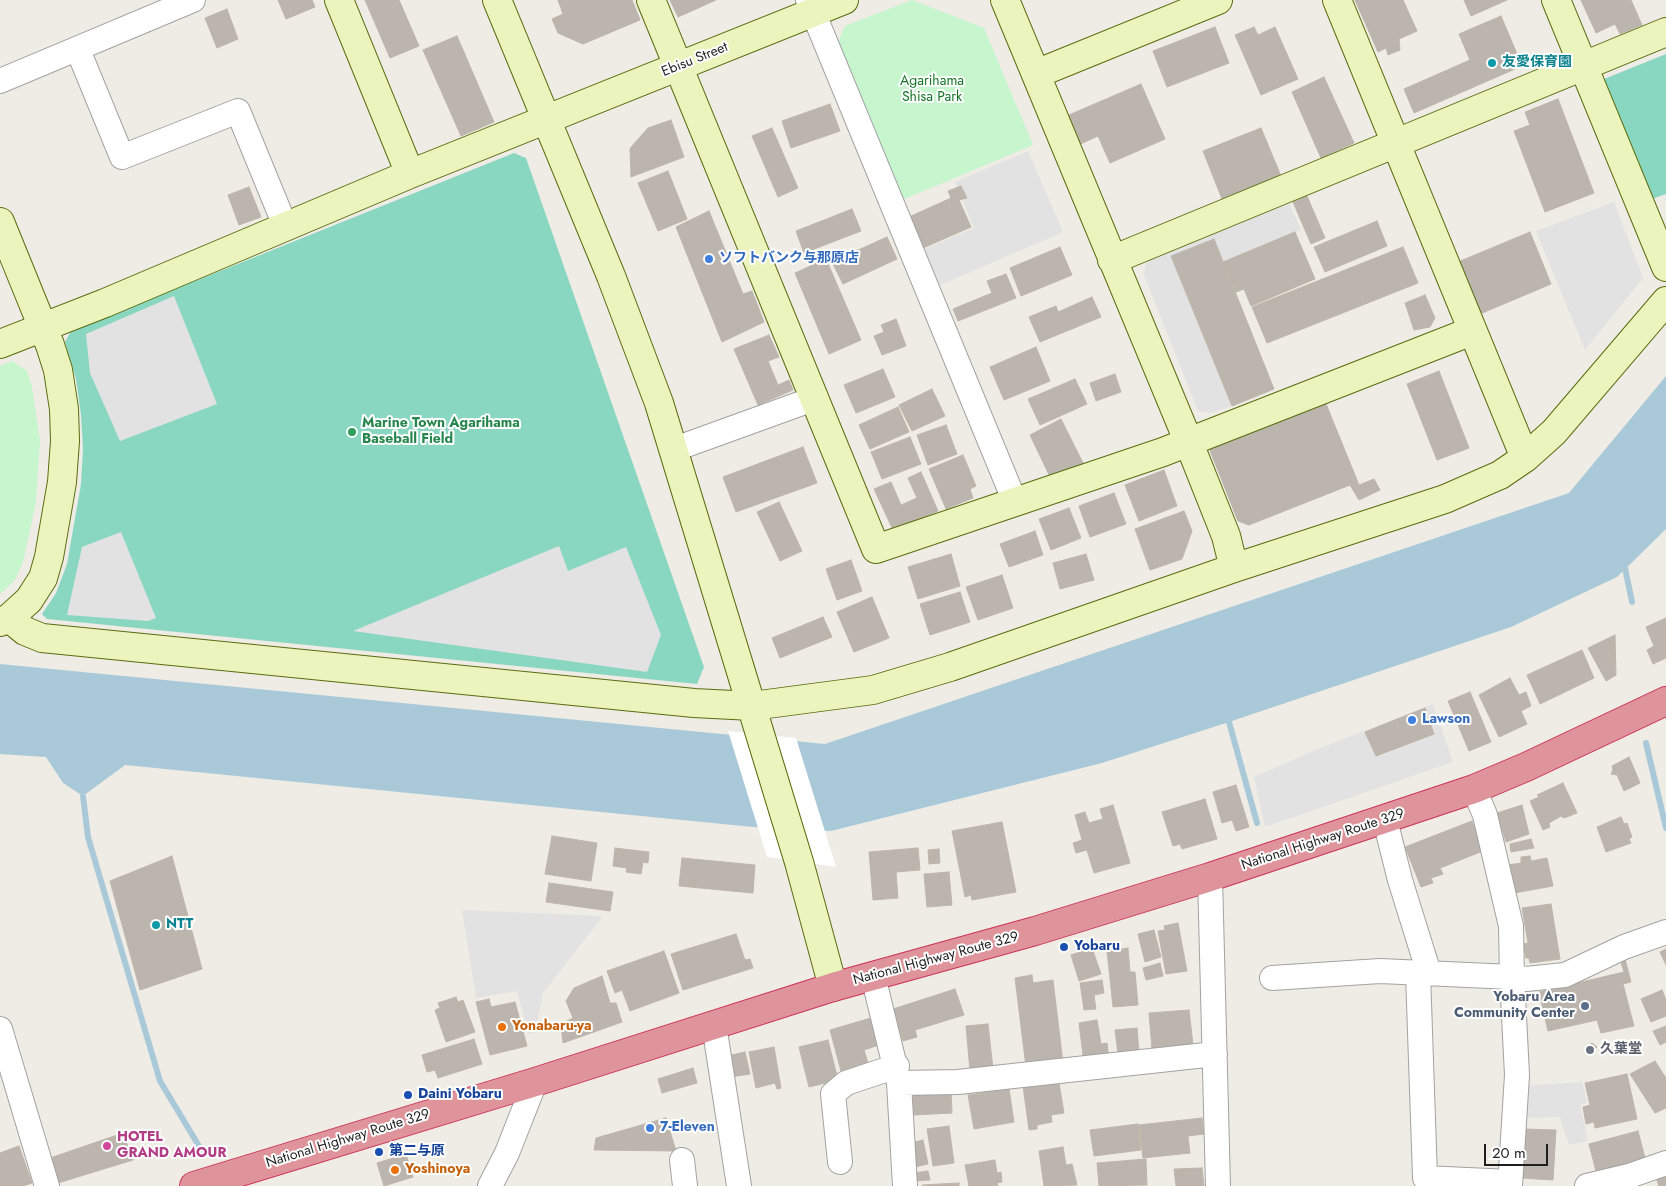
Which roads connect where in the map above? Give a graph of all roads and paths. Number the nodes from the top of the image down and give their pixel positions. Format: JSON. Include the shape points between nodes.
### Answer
{"nodes":[{"id":1,"x":192,"y":0,"type":"edge"},
{"id":2,"x":340,"y":0,"type":"edge"},
{"id":3,"x":497,"y":0,"type":"edge"},
{"id":4,"x":651,"y":0,"type":"edge"},
{"id":5,"x":844,"y":0,"type":"edge"},
{"id":6,"x":1005,"y":0,"type":"edge"},
{"id":7,"x":1218,"y":0,"type":"edge"},
{"id":8,"x":1337,"y":0,"type":"edge"},
{"id":9,"x":1556,"y":0,"type":"edge"},
{"id":10,"x":811,"y":6,"type":"edge"},
{"id":11,"x":1666,"y":32,"type":"edge"},
{"id":12,"x":78,"y":50,"type":"junction"},
{"id":13,"x":1583,"y":66,"type":"junction"},
{"id":14,"x":679,"y":67,"type":"junction"},
{"id":15,"x":1036,"y":74,"type":"junction"},
{"id":16,"x":0,"y":81,"type":"edge"},
{"id":17,"x":546,"y":120,"type":"junction"},
{"id":18,"x":1395,"y":142,"type":"junction"},
{"id":19,"x":410,"y":174,"type":"junction"},
{"id":20,"x":0,"y":222,"type":"edge"},
{"id":21,"x":286,"y":228,"type":"junction"},
{"id":22,"x":1112,"y":260,"type":"junction"},
{"id":23,"x":1666,"y":267,"type":"edge"},
{"id":24,"x":1666,"y":301,"type":"edge"},
{"id":25,"x":43,"y":327,"type":"junction"},
{"id":26,"x":1472,"y":331,"type":"junction"},
{"id":27,"x":0,"y":344,"type":"edge"},
{"id":28,"x":816,"y":398,"type":"junction"},
{"id":29,"x":1189,"y":443,"type":"junction"},
{"id":30,"x":675,"y":449,"type":"junction"},
{"id":31,"x":1525,"y":458,"type":"junction"},
{"id":32,"x":1015,"y":502,"type":"junction"},
{"id":33,"x":1234,"y":568,"type":"junction"},
{"id":34,"x":4,"y":620,"type":"edge"},
{"id":35,"x":1666,"y":701,"type":"edge"},
{"id":36,"x":752,"y":706,"type":"junction"},
{"id":37,"x":1474,"y":789,"type":"junction"},
{"id":38,"x":1385,"y":820,"type":"junction"},
{"id":39,"x":1210,"y":877,"type":"junction"},
{"id":40,"x":1666,"y":932,"type":"edge"},
{"id":41,"x":1424,"y":973,"type":"junction"},
{"id":42,"x":873,"y":976,"type":"junction"},
{"id":43,"x":1512,"y":977,"type":"junction"},
{"id":44,"x":1272,"y":978,"type":"dead end"},
{"id":45,"x":833,"y":987,"type":"junction"},
{"id":46,"x":714,"y":1025,"type":"junction"},
{"id":47,"x":0,"y":1029,"type":"edge"},
{"id":48,"x":1215,"y":1054,"type":"junction"},
{"id":49,"x":898,"y":1075,"type":"junction"},
{"id":50,"x":536,"y":1082,"type":"junction"},
{"id":51,"x":682,"y":1160,"type":"dead end"},
{"id":52,"x":840,"y":1162,"type":"dead end"},
{"id":53,"x":1666,"y":1163,"type":"edge"},
{"id":54,"x":1510,"y":1184,"type":"edge"},
{"id":55,"x":47,"y":1186,"type":"edge"},
{"id":56,"x":194,"y":1186,"type":"edge"},
{"id":57,"x":490,"y":1186,"type":"edge"},
{"id":58,"x":685,"y":1186,"type":"edge"},
{"id":59,"x":739,"y":1186,"type":"edge"},
{"id":60,"x":905,"y":1186,"type":"edge"},
{"id":61,"x":1218,"y":1186,"type":"edge"},
{"id":62,"x":1587,"y":1186,"type":"edge"}],
"edges":[{"from":1,"to":12,"type":"street"},
{"from":2,"to":19,"type":"street"},
{"from":3,"to":17,"type":"street"},
{"from":4,"to":14,"type":"street"},
{"from":5,"to":10,"type":"street","name":"Ebisu Street"},
{"from":6,"to":15,"type":"street"},
{"from":7,"to":15,"type":"street"},
{"from":8,"to":18,"type":"street"},
{"from":9,"to":13,"type":"street"},
{"from":10,"to":14,"type":"street","name":"Ebisu Street"},
{"from":10,"to":32,"type":"street"},
{"from":11,"to":13,"type":"street"},
{"from":12,"to":16,"type":"street"},
{"from":12,"to":21,"type":"street","via":[[122,157],[238,111]]},
{"from":13,"to":18,"type":"street"},
{"from":13,"to":23,"type":"street"},
{"from":14,"to":17,"type":"street","name":"Ebisu Street"},
{"from":14,"to":28,"type":"street"},
{"from":15,"to":22,"type":"street"},
{"from":17,"to":19,"type":"street","name":"Ebisu Street"},
{"from":17,"to":30,"type":"street","via":[[618,293]]},
{"from":18,"to":22,"type":"street"},
{"from":18,"to":26,"type":"street"},
{"from":19,"to":21,"type":"street","name":"Ebisu Street"},
{"from":20,"to":25,"type":"street"},
{"from":21,"to":25,"type":"street","name":"Ebisu Street"},
{"from":22,"to":29,"type":"street"},
{"from":24,"to":31,"type":"street","via":[[1579,405]]},
{"from":25,"to":27,"type":"street","name":"Ebisu Street"},
{"from":25,"to":34,"type":"street","via":[[58,370],[64,408],[66,441],[62,482],[43,578],[29,600]]},
{"from":26,"to":29,"type":"street"},
{"from":26,"to":31,"type":"street"},
{"from":28,"to":30,"type":"street"},
{"from":28,"to":32,"type":"street","via":[[876,549]]},
{"from":29,"to":32,"type":"street"},
{"from":29,"to":33,"type":"street","via":[[1226,536]]},
{"from":30,"to":36,"type":"street"},
{"from":31,"to":33,"type":"street","via":[[1500,476],[1444,499]]},
{"from":33,"to":36,"type":"street","via":[[924,676],[873,690]]},
{"from":34,"to":36,"type":"street","via":[[42,638],[684,702]]},
{"from":35,"to":37,"type":"highway","name":"National Highway Route 329"},
{"from":36,"to":45,"type":"street","via":[[800,862]]},
{"from":37,"to":38,"type":"highway","name":"National Highway Route 329"},
{"from":37,"to":43,"type":"street","via":[[1485,815],[1511,926]]},
{"from":38,"to":39,"type":"highway","name":"National Highway Route 329"},
{"from":38,"to":41,"type":"street"},
{"from":39,"to":42,"type":"highway","name":"National Highway Route 329"},
{"from":39,"to":48,"type":"street"},
{"from":40,"to":43,"type":"street","via":[[1624,947],[1565,975],[1526,979]]},
{"from":41,"to":43,"type":"street"},
{"from":41,"to":44,"type":"street","via":[[1380,971]]},
{"from":41,"to":54,"type":"street","via":[[1425,1178]]},
{"from":42,"to":45,"type":"highway","name":"National Highway Route 329"},
{"from":42,"to":49,"type":"street"},
{"from":43,"to":54,"type":"street","via":[[1517,1075]]},
{"from":45,"to":46,"type":"highway","name":"National Highway Route 329"},
{"from":46,"to":50,"type":"highway","name":"National Highway Route 329"},
{"from":46,"to":59,"type":"street"},
{"from":47,"to":55,"type":"street"},
{"from":48,"to":49,"type":"street","via":[[958,1082]]},
{"from":48,"to":61,"type":"street"},
{"from":49,"to":52,"type":"street","via":[[846,1083],[833,1094]]},
{"from":49,"to":60,"type":"street"},
{"from":50,"to":56,"type":"highway","name":"National Highway Route 329"},
{"from":50,"to":57,"type":"street"},
{"from":51,"to":58,"type":"street"},
{"from":53,"to":62,"type":"street"}]}
